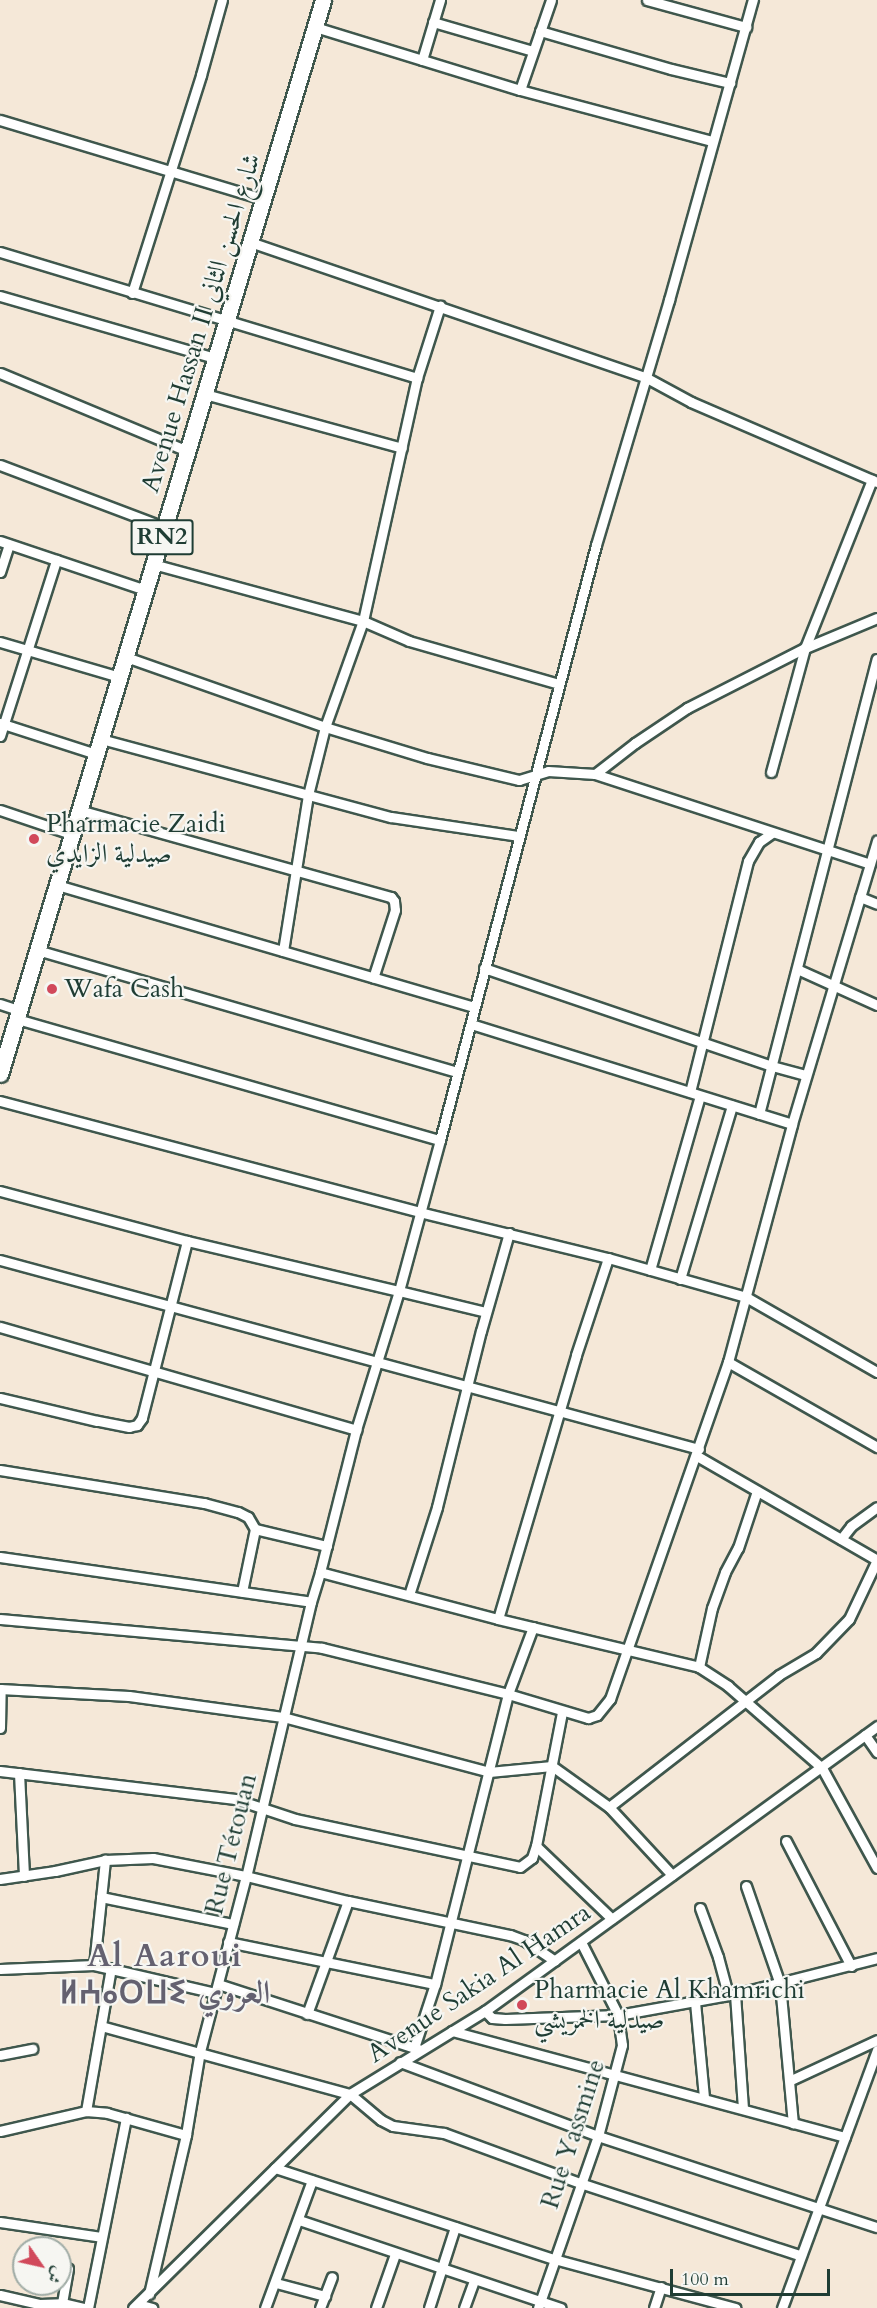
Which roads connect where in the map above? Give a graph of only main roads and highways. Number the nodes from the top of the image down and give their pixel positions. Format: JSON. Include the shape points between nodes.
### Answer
{"nodes":[{"id":1,"x":323,"y":0,"type":"edge"},
{"id":2,"x":0,"y":1074,"type":"edge"}],
"edges":[{"from":1,"to":2,"type":"main road","name":"Avenue Hassan II شارع الحسن الثاني","number":"RN2"}]}
